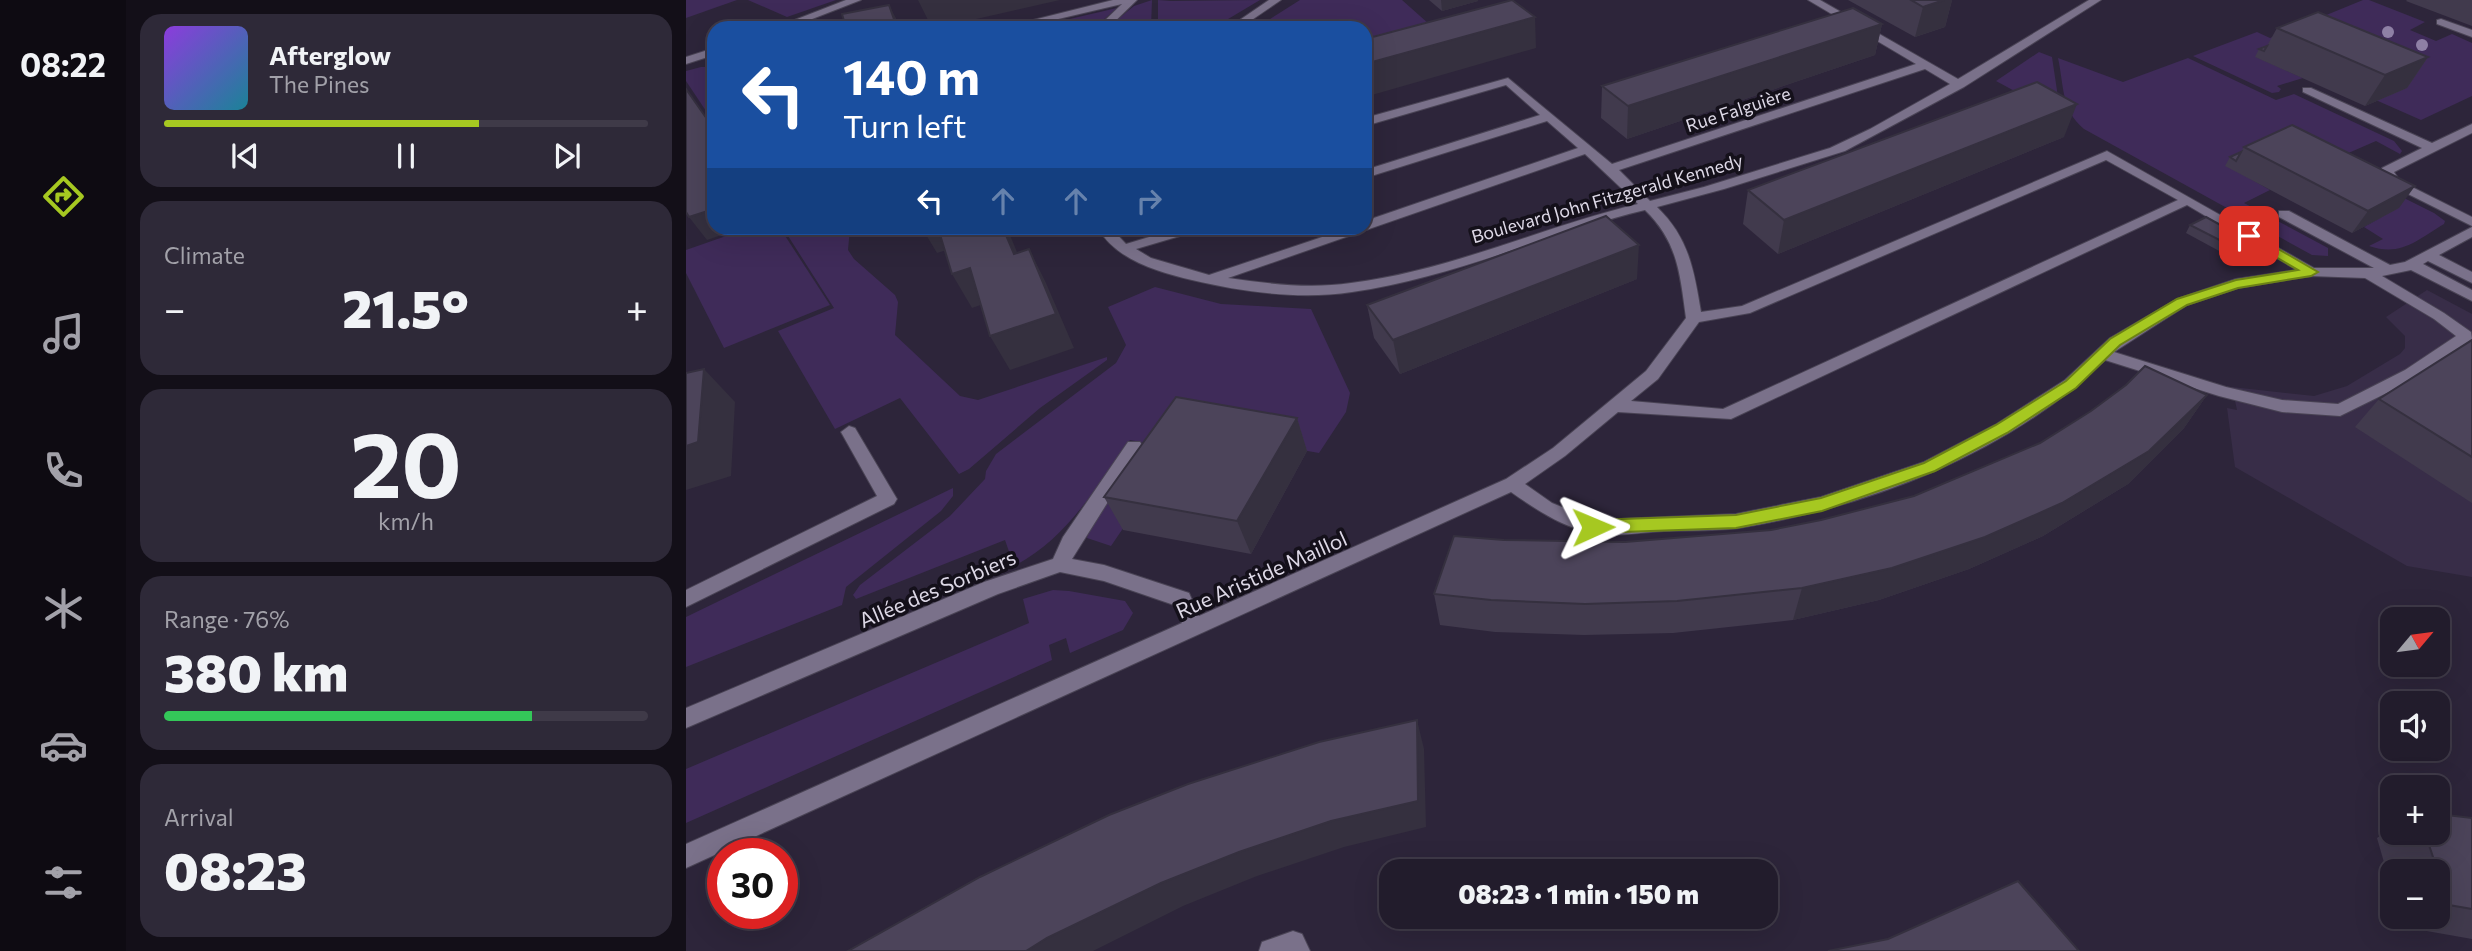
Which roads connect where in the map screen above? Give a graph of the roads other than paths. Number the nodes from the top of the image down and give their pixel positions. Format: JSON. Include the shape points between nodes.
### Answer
{"nodes":[{"id":1,"x":856,"y":0,"type":"edge"},
{"id":2,"x":1126,"y":0,"type":"edge"},
{"id":3,"x":1132,"y":0,"type":"edge"},
{"id":4,"x":1276,"y":0,"type":"edge"},
{"id":5,"x":1813,"y":0,"type":"edge"},
{"id":6,"x":2096,"y":0,"type":"edge"},
{"id":7,"x":798,"y":21,"type":"edge"},
{"id":8,"x":1036,"y":21,"type":"edge"},
{"id":9,"x":1110,"y":21,"type":"edge"},
{"id":10,"x":1244,"y":21,"type":"edge"},
{"id":11,"x":2441,"y":22,"type":"dead end"},
{"id":12,"x":2472,"y":34,"type":"edge"},
{"id":13,"x":707,"y":54,"type":"edge"},
{"id":14,"x":686,"y":61,"type":"edge"},
{"id":15,"x":1926,"y":65,"type":"junction"},
{"id":16,"x":1960,"y":85,"type":"junction"},
{"id":17,"x":2307,"y":90,"type":"dead end"},
{"id":18,"x":1549,"y":116,"type":"junction"},
{"id":19,"x":1372,"y":120,"type":"edge"},
{"id":20,"x":2472,"y":128,"type":"edge"},
{"id":21,"x":2432,"y":148,"type":"junction"},
{"id":22,"x":1587,"y":149,"type":"junction"},
{"id":23,"x":1610,"y":169,"type":"junction"},
{"id":24,"x":1372,"y":172,"type":"edge"},
{"id":25,"x":2188,"y":200,"type":"junction"},
{"id":26,"x":1648,"y":206,"type":"junction"},
{"id":27,"x":2284,"y":214,"type":"dead end"},
{"id":28,"x":2472,"y":222,"type":"edge"},
{"id":29,"x":1372,"y":224,"type":"edge"},
{"id":30,"x":2472,"y":231,"type":"edge"},
{"id":31,"x":1110,"y":235,"type":"edge"},
{"id":32,"x":1169,"y":235,"type":"edge"},
{"id":33,"x":1340,"y":235,"type":"edge"},
{"id":34,"x":1126,"y":248,"type":"junction"},
{"id":35,"x":2427,"y":255,"type":"junction"},
{"id":36,"x":2412,"y":264,"type":"junction"},
{"id":37,"x":2388,"y":270,"type":"junction"},
{"id":38,"x":2311,"y":272,"type":"junction"},
{"id":39,"x":2368,"y":274,"type":"junction"},
{"id":40,"x":2472,"y":278,"type":"edge"},
{"id":41,"x":1209,"y":280,"type":"junction"},
{"id":42,"x":2472,"y":296,"type":"edge"},
{"id":43,"x":1694,"y":318,"type":"junction"},
{"id":44,"x":2102,"y":354,"type":"junction"},
{"id":45,"x":1615,"y":406,"type":"junction"},
{"id":46,"x":849,"y":432,"type":"dead end"},
{"id":47,"x":1134,"y":446,"type":"dead end"},
{"id":48,"x":1512,"y":484,"type":"junction"},
{"id":49,"x":1060,"y":564,"type":"junction"},
{"id":50,"x":686,"y":599,"type":"edge"},
{"id":51,"x":1194,"y":629,"type":"junction"},
{"id":52,"x":686,"y":718,"type":"edge"},
{"id":53,"x":686,"y":856,"type":"edge"},
{"id":54,"x":1271,"y":951,"type":"edge"},
{"id":55,"x":1298,"y":951,"type":"edge"}],
"edges":[{"from":1,"to":7,"type":"street"},
{"from":2,"to":8,"type":"street"},
{"from":3,"to":9,"type":"street"},
{"from":4,"to":10,"type":"street"},
{"from":5,"to":15,"type":"street"},
{"from":6,"to":16,"type":"street","name":"Boulevard John Fitzgerald Kennedy"},
{"from":11,"to":12,"type":"street"},
{"from":13,"to":14,"type":"street"},
{"from":15,"to":16,"type":"street"},
{"from":15,"to":23,"type":"street","name":"Rue Falguière"},
{"from":16,"to":26,"type":"street","name":"Boulevard John Fitzgerald Kennedy","via":[[1839,149]]},
{"from":17,"to":21,"type":"street"},
{"from":18,"to":19,"type":"street","via":[[1508,81]]},
{"from":18,"to":22,"type":"street"},
{"from":18,"to":24,"type":"street"},
{"from":20,"to":21,"type":"street"},
{"from":21,"to":28,"type":"street","via":[[2387,171],[2395,184]]},
{"from":22,"to":23,"type":"street"},
{"from":22,"to":29,"type":"street"},
{"from":23,"to":26,"type":"street"},
{"from":25,"to":38,"type":"street"},
{"from":25,"to":43,"type":"street","via":[[2106,155],[1745,310]]},
{"from":25,"to":45,"type":"street","via":[[1725,415]]},
{"from":26,"to":41,"type":"street","name":"Boulevard John Fitzgerald Kennedy","via":[[1412,275],[1350,288],[1253,287]]},
{"from":26,"to":43,"type":"street","via":[[1669,226],[1686,265]]},
{"from":27,"to":37,"type":"street"},
{"from":30,"to":35,"type":"street"},
{"from":31,"to":34,"type":"street","name":"Boulevard John Fitzgerald Kennedy"},
{"from":32,"to":34,"type":"street"},
{"from":33,"to":41,"type":"street"},
{"from":34,"to":41,"type":"street","name":"Boulevard John Fitzgerald Kennedy","via":[[1156,266]]},
{"from":35,"to":36,"type":"street"},
{"from":35,"to":40,"type":"street"},
{"from":36,"to":37,"type":"street"},
{"from":36,"to":42,"type":"street"},
{"from":37,"to":39,"type":"street"},
{"from":38,"to":39,"type":"street"},
{"from":38,"to":44,"type":"street","via":[[2236,284],[2182,302]]},
{"from":39,"to":44,"type":"street","via":[[2466,336],[2410,374],[2340,410],[2236,395]]},
{"from":43,"to":45,"type":"street","name":"Rue Aristide Maillol","via":[[1652,375]]},
{"from":44,"to":48,"type":"street","via":[[2071,384],[2001,429],[1930,467],[1822,504],[1736,521],[1593,527],[1546,508]]},
{"from":45,"to":48,"type":"street","name":"Rue Aristide Maillol"},
{"from":46,"to":50,"type":"street","via":[[888,499]]},
{"from":47,"to":49,"type":"street"},
{"from":48,"to":51,"type":"street","name":"Rue Aristide Maillol"},
{"from":49,"to":51,"type":"street","via":[[1182,599]]},
{"from":49,"to":52,"type":"street","name":"Allée des Sorbiers","via":[[991,588]]},
{"from":51,"to":53,"type":"street","name":"Rue Aristide Maillol"},
{"from":54,"to":55,"type":"street","via":[[1293,943]]}]}
